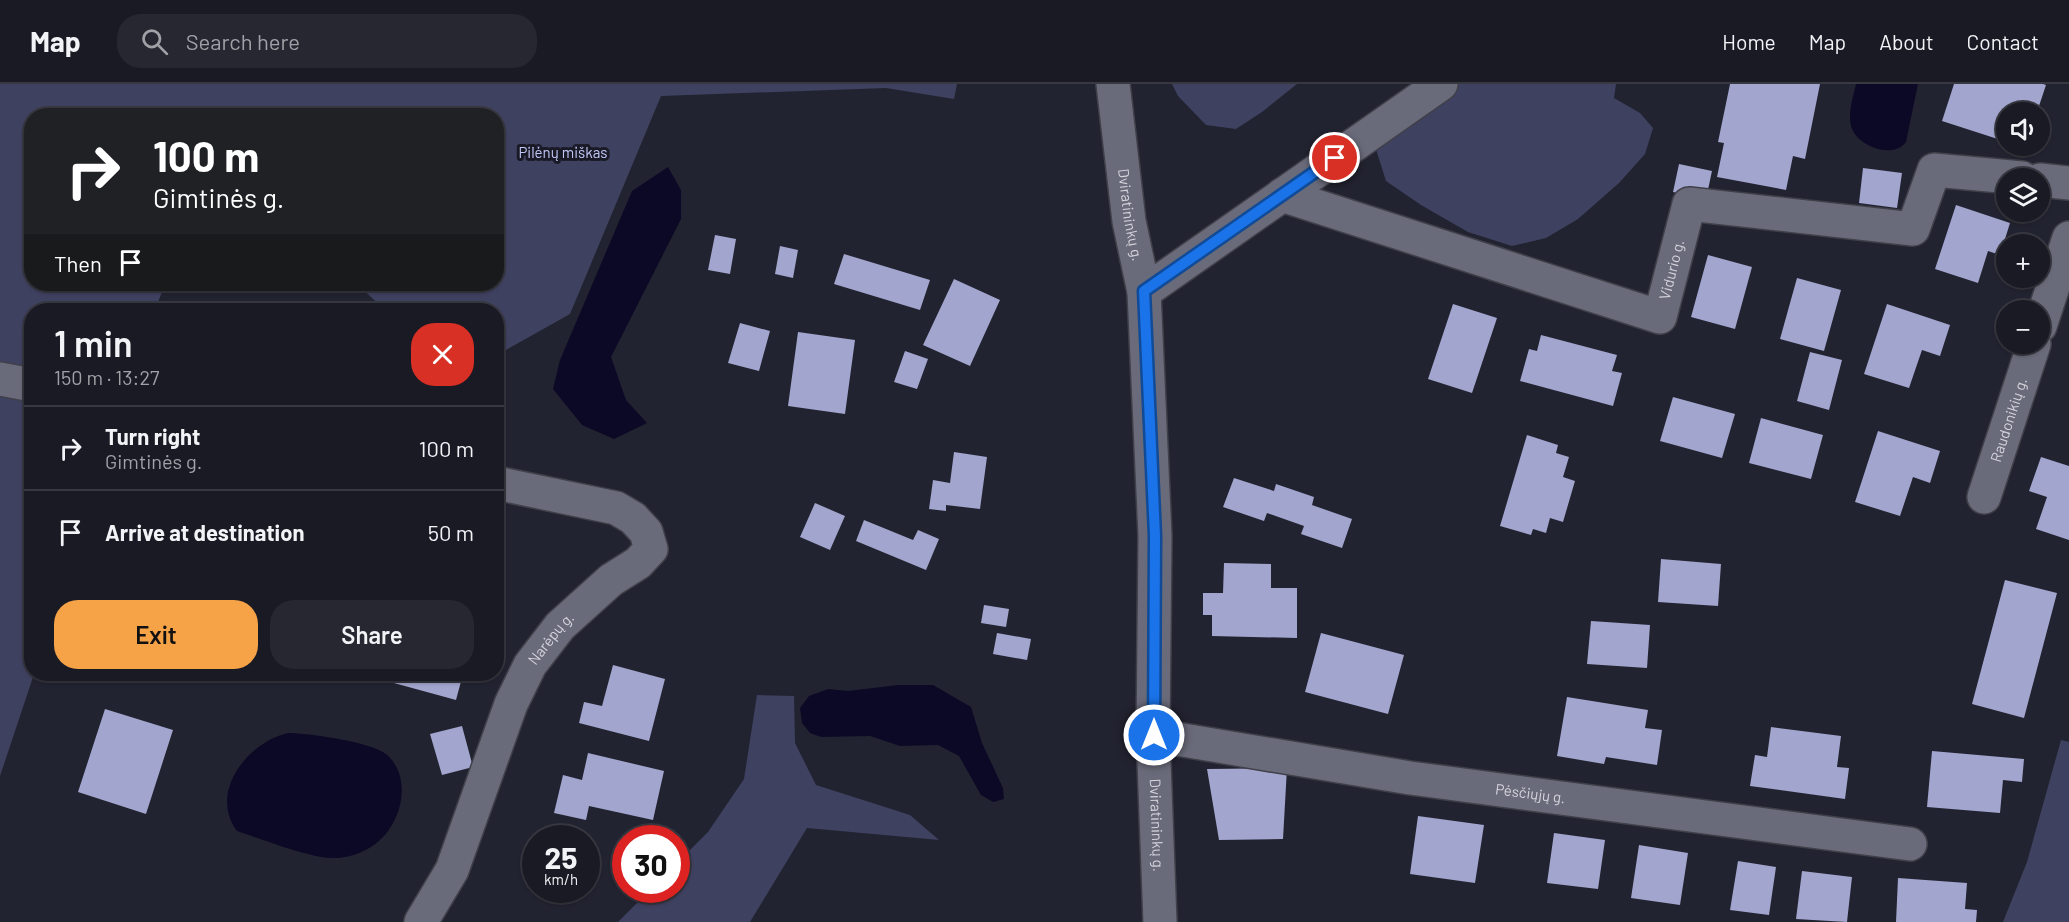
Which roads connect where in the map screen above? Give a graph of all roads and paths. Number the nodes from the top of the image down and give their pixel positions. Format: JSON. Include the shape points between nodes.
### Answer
{"nodes":[{"id":1,"x":1113,"y":84,"type":"edge"},
{"id":2,"x":1441,"y":84,"type":"edge"},
{"id":3,"x":1996,"y":176,"type":"edge"},
{"id":4,"x":2050,"y":181,"type":"edge"},
{"id":5,"x":2069,"y":183,"type":"edge"},
{"id":6,"x":1282,"y":195,"type":"junction"},
{"id":7,"x":2069,"y":238,"type":"edge"},
{"id":8,"x":1144,"y":291,"type":"junction"},
{"id":9,"x":2049,"y":300,"type":"edge"},
{"id":10,"x":2031,"y":354,"type":"edge"},
{"id":11,"x":0,"y":379,"type":"edge"},
{"id":12,"x":24,"y":384,"type":"edge"},
{"id":13,"x":504,"y":485,"type":"edge"},
{"id":14,"x":1984,"y":497,"type":"dead end"},
{"id":15,"x":1154,"y":735,"type":"junction"},
{"id":16,"x":1910,"y":844,"type":"dead end"},
{"id":17,"x":421,"y":922,"type":"edge"},
{"id":18,"x":1160,"y":922,"type":"edge"}],
"edges":[{"from":1,"to":8,"type":"street","name":"Dviratininkų g.","via":[[1129,221]]},
{"from":2,"to":6,"type":"street"},
{"from":3,"to":6,"type":"street","name":"Vidurio g.","via":[[1934,170],[1913,229],[1689,204],[1660,316]]},
{"from":4,"to":5,"type":"street"},
{"from":6,"to":8,"type":"street"},
{"from":7,"to":9,"type":"street"},
{"from":8,"to":15,"type":"street","name":"Dviratininkų g.","via":[[1155,536]]},
{"from":10,"to":14,"type":"street","name":"Raudonikių g."},
{"from":11,"to":12,"type":"street"},
{"from":13,"to":17,"type":"street","name":"Narėpų g.","via":[[616,508],[646,532],[651,549],[560,626],[530,665],[511,704],[452,870]]},
{"from":15,"to":16,"type":"street","name":"Pėsčiųjų g.","via":[[1410,778]]},
{"from":15,"to":18,"type":"street","name":"Dviratininkų g."}]}
